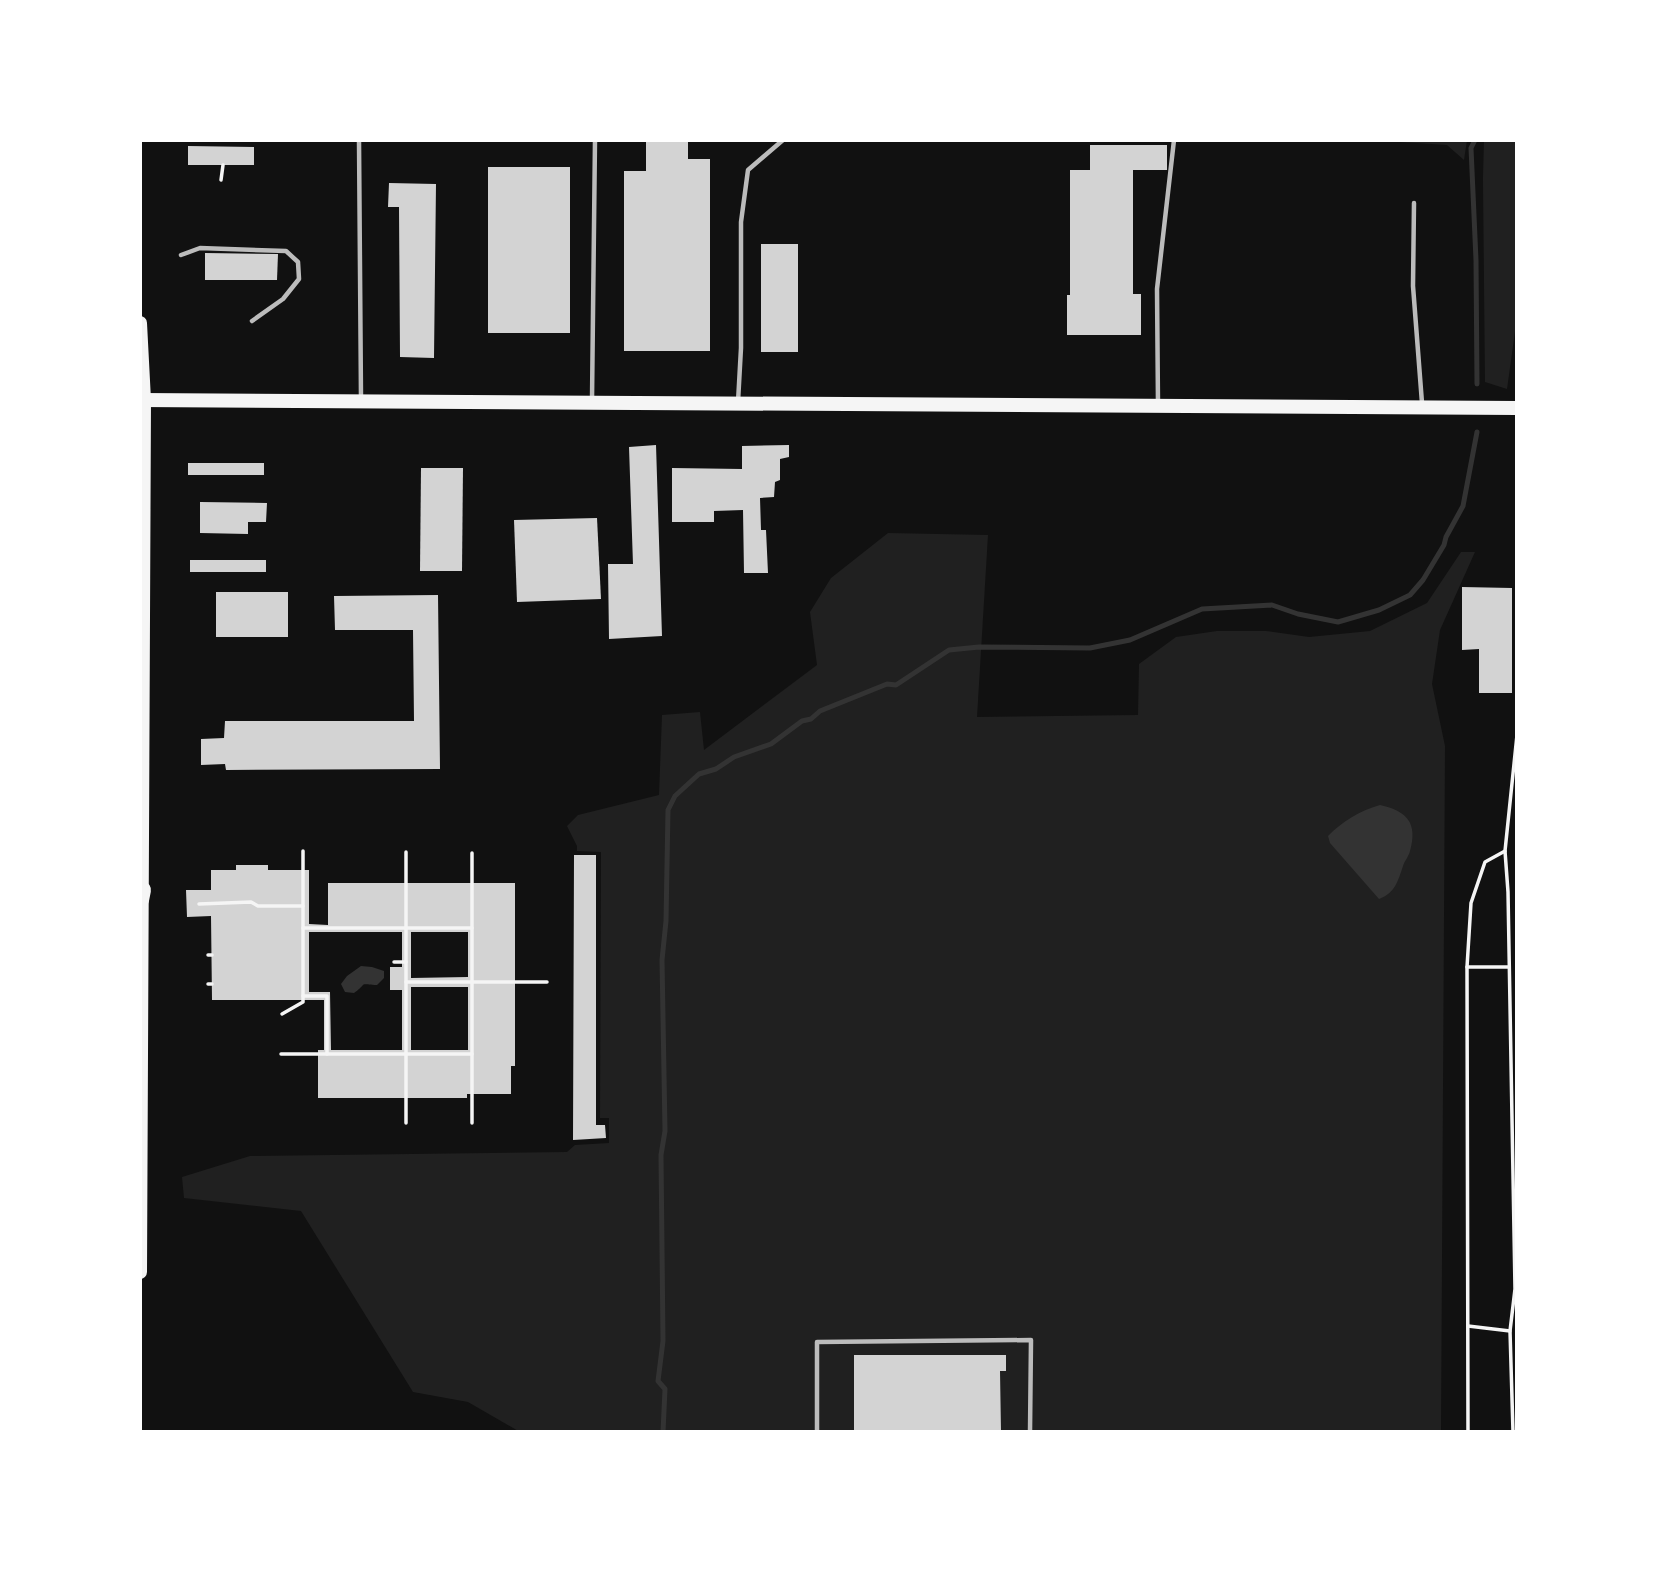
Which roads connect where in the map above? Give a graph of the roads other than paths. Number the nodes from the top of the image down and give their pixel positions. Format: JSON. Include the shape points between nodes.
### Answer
{"nodes":[{"id":1,"x":359,"y":140,"type":"edge"},
{"id":2,"x":594,"y":140,"type":"edge"},
{"id":3,"x":783,"y":140,"type":"edge"},
{"id":4,"x":1174,"y":140,"type":"edge"},
{"id":5,"x":1414,"y":203,"type":"dead end"},
{"id":6,"x":181,"y":256,"type":"dead end"},
{"id":7,"x":252,"y":321,"type":"dead end"},
{"id":8,"x":140,"y":323,"type":"edge"},
{"id":9,"x":142,"y":400,"type":"edge"},
{"id":10,"x":361,"y":400,"type":"junction"},
{"id":11,"x":592,"y":401,"type":"junction"},
{"id":12,"x":738,"y":402,"type":"junction"},
{"id":13,"x":1158,"y":405,"type":"junction"},
{"id":14,"x":1422,"y":408,"type":"junction"},
{"id":15,"x":1517,"y":408,"type":"edge"},
{"id":16,"x":141,"y":895,"type":"edge"},
{"id":17,"x":140,"y":1272,"type":"edge"},
{"id":18,"x":817,"y":1432,"type":"edge"},
{"id":19,"x":1030,"y":1432,"type":"edge"}],
"edges":[{"from":1,"to":10,"type":"lane"},
{"from":2,"to":11,"type":"lane"},
{"from":3,"to":12,"type":"lane","via":[[748,170],[741,222]]},
{"from":4,"to":13,"type":"lane","via":[[1157,289]]},
{"from":5,"to":14,"type":"lane","via":[[1413,286]]},
{"from":6,"to":7,"type":"lane","via":[[200,248],[286,251],[298,262],[299,279],[282,299]]},
{"from":8,"to":9,"type":"main road"},
{"from":9,"to":10,"type":"main road"},
{"from":9,"to":16,"type":"main road"},
{"from":10,"to":11,"type":"main road"},
{"from":11,"to":12,"type":"main road"},
{"from":12,"to":13,"type":"main road"},
{"from":13,"to":14,"type":"main road"},
{"from":14,"to":15,"type":"main road"},
{"from":16,"to":17,"type":"main road"},
{"from":18,"to":19,"type":"lane","via":[[817,1342],[1031,1340]]}]}
